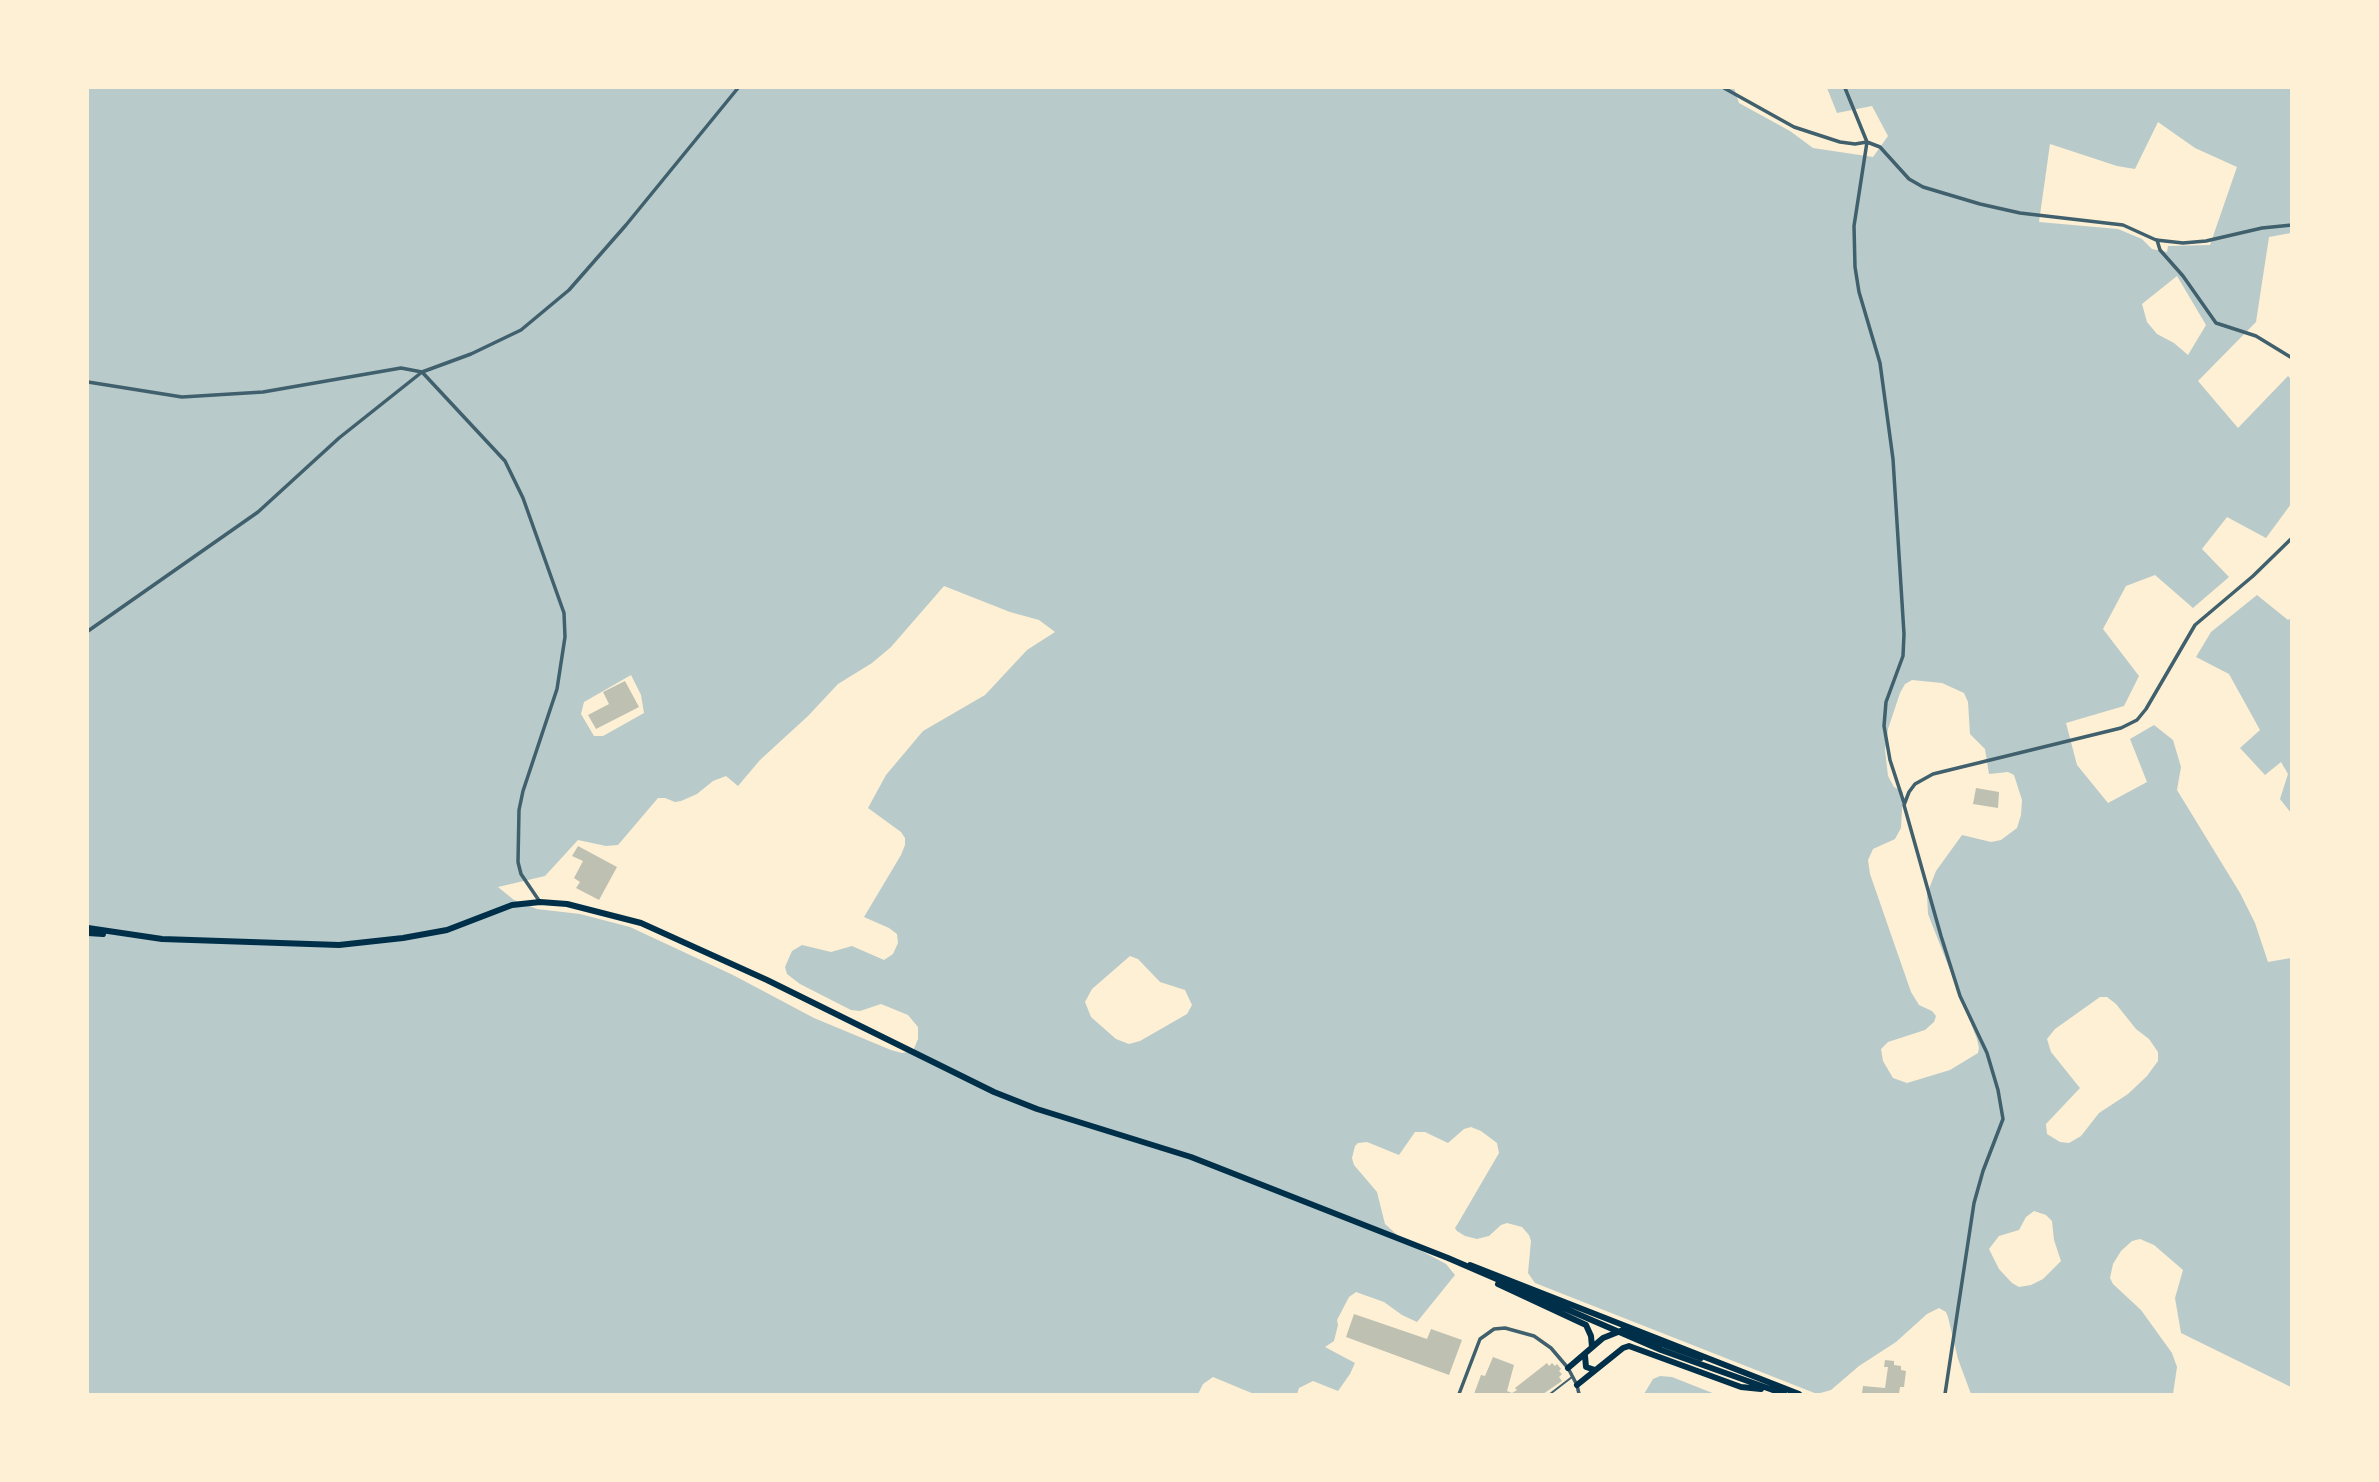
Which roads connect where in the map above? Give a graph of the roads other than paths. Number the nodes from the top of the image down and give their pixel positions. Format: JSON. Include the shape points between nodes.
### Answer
{"nodes":[{"id":1,"x":738,"y":88,"type":"edge"},
{"id":2,"x":1724,"y":88,"type":"edge"},
{"id":3,"x":1844,"y":88,"type":"edge"},
{"id":4,"x":1867,"y":142,"type":"junction"},
{"id":5,"x":2291,"y":225,"type":"edge"},
{"id":6,"x":2156,"y":240,"type":"junction"},
{"id":7,"x":2291,"y":358,"type":"edge"},
{"id":8,"x":422,"y":372,"type":"junction"},
{"id":9,"x":88,"y":382,"type":"edge"},
{"id":10,"x":2291,"y":538,"type":"edge"},
{"id":11,"x":88,"y":631,"type":"edge"},
{"id":12,"x":1905,"y":805,"type":"junction"},
{"id":13,"x":540,"y":902,"type":"junction"},
{"id":14,"x":89,"y":929,"type":"edge"},
{"id":15,"x":1448,"y":1258,"type":"junction"},
{"id":16,"x":1481,"y":1274,"type":"junction"},
{"id":17,"x":1616,"y":1332,"type":"junction"},
{"id":18,"x":1592,"y":1347,"type":"junction"},
{"id":19,"x":1585,"y":1354,"type":"junction"},
{"id":20,"x":1716,"y":1362,"type":"junction"},
{"id":21,"x":1568,"y":1368,"type":"junction"},
{"id":22,"x":1595,"y":1370,"type":"junction"},
{"id":23,"x":1573,"y":1377,"type":"junction"},
{"id":24,"x":1577,"y":1385,"type":"junction"},
{"id":25,"x":1769,"y":1389,"type":"junction"},
{"id":26,"x":1459,"y":1395,"type":"edge"},
{"id":27,"x":1550,"y":1395,"type":"edge"},
{"id":28,"x":1579,"y":1395,"type":"edge"},
{"id":29,"x":1784,"y":1395,"type":"edge"},
{"id":30,"x":1799,"y":1395,"type":"edge"},
{"id":31,"x":1945,"y":1395,"type":"edge"}],
"edges":[{"from":1,"to":8,"type":"street","via":[[569,290],[521,330]]},
{"from":2,"to":4,"type":"street","via":[[1794,127],[1840,142]]},
{"from":3,"to":4,"type":"street"},
{"from":4,"to":6,"type":"street","via":[[1880,147],[1923,187],[2020,213],[2123,225]]},
{"from":4,"to":12,"type":"street","via":[[1854,226],[1855,267],[1880,363],[1893,459],[1904,634],[1903,656],[1886,702],[1884,726]]},
{"from":5,"to":6,"type":"street","via":[[2206,241]]},
{"from":6,"to":7,"type":"street","via":[[2216,323],[2256,336]]},
{"from":8,"to":9,"type":"street","via":[[401,369],[263,392],[182,397]]},
{"from":8,"to":11,"type":"street","via":[[339,438],[258,512]]},
{"from":8,"to":13,"type":"street","via":[[505,461],[564,613],[558,689],[519,810],[518,862]]},
{"from":10,"to":12,"type":"street","via":[[2195,625],[2137,720],[2121,728],[1933,774],[1915,784]]},
{"from":12,"to":31,"type":"street","via":[[1960,996],[1987,1054],[2003,1119],[1974,1203]]},
{"from":13,"to":14,"type":"main road","via":[[512,905],[447,930],[339,945],[147,937]]},
{"from":13,"to":15,"type":"main road","via":[[567,904],[641,923],[993,1093],[1191,1157]]},
{"from":15,"to":16,"type":"main road"},
{"from":15,"to":20,"type":"main road"},
{"from":16,"to":17,"type":"main road"},
{"from":16,"to":18,"type":"main road","via":[[1586,1325]]},
{"from":17,"to":18,"type":"main road"},
{"from":17,"to":20,"type":"main road","via":[[1623,1330]]},
{"from":17,"to":25,"type":"main road"},
{"from":18,"to":19,"type":"main road"},
{"from":19,"to":21,"type":"main road"},
{"from":19,"to":22,"type":"main road","via":[[1584,1365]]},
{"from":20,"to":30,"type":"main road"},
{"from":21,"to":23,"type":"street"},
{"from":21,"to":26,"type":"street","via":[[1534,1336],[1494,1329],[1476,1346]]},
{"from":22,"to":24,"type":"main road"},
{"from":22,"to":25,"type":"main road","via":[[1629,1346],[1741,1387]]},
{"from":23,"to":24,"type":"street"},
{"from":23,"to":27,"type":"lane"},
{"from":24,"to":28,"type":"street"},
{"from":25,"to":29,"type":"main road"}]}
